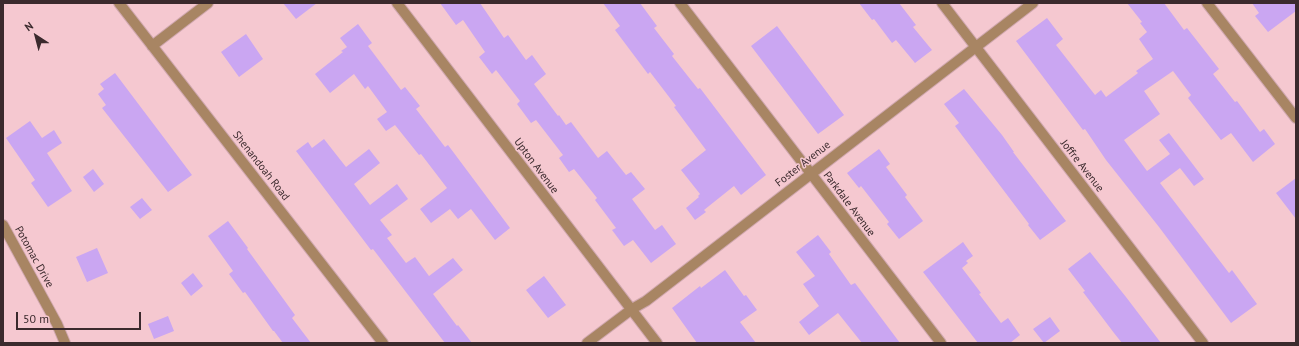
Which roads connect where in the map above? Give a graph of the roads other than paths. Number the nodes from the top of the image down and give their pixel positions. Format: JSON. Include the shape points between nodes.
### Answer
{"nodes":[{"id":1,"x":119,"y":3,"type":"edge"},
{"id":2,"x":208,"y":3,"type":"edge"},
{"id":3,"x":397,"y":3,"type":"edge"},
{"id":4,"x":680,"y":3,"type":"edge"},
{"id":5,"x":942,"y":3,"type":"edge"},
{"id":6,"x":1033,"y":3,"type":"edge"},
{"id":7,"x":1208,"y":3,"type":"edge"},
{"id":8,"x":152,"y":46,"type":"junction"},
{"id":9,"x":976,"y":47,"type":"junction"},
{"id":10,"x":1296,"y":118,"type":"edge"},
{"id":11,"x":811,"y":174,"type":"junction"},
{"id":12,"x":3,"y":225,"type":"edge"},
{"id":13,"x":632,"y":309,"type":"junction"},
{"id":14,"x":65,"y":343,"type":"edge"},
{"id":15,"x":383,"y":343,"type":"edge"},
{"id":16,"x":587,"y":343,"type":"edge"},
{"id":17,"x":657,"y":343,"type":"edge"},
{"id":18,"x":941,"y":343,"type":"edge"},
{"id":19,"x":1203,"y":343,"type":"edge"}],
"edges":[{"from":1,"to":8,"type":"street","name":"Shenandoah Road"},
{"from":2,"to":8,"type":"street"},
{"from":3,"to":13,"type":"street","name":"Upton Avenue"},
{"from":4,"to":11,"type":"street","name":"Parkdale Avenue"},
{"from":5,"to":9,"type":"street","name":"Joffre Avenue"},
{"from":6,"to":9,"type":"street","name":"Foster Avenue"},
{"from":7,"to":10,"type":"street"},
{"from":8,"to":15,"type":"street","name":"Shenandoah Road"},
{"from":9,"to":11,"type":"street","name":"Foster Avenue"},
{"from":9,"to":19,"type":"street","name":"Joffre Avenue"},
{"from":11,"to":13,"type":"street","name":"Foster Avenue"},
{"from":11,"to":18,"type":"street","name":"Parkdale Avenue"},
{"from":12,"to":14,"type":"street","name":"Potomac Drive"},
{"from":13,"to":16,"type":"street","name":"Foster Avenue"},
{"from":13,"to":17,"type":"street","name":"Upton Avenue"}]}
